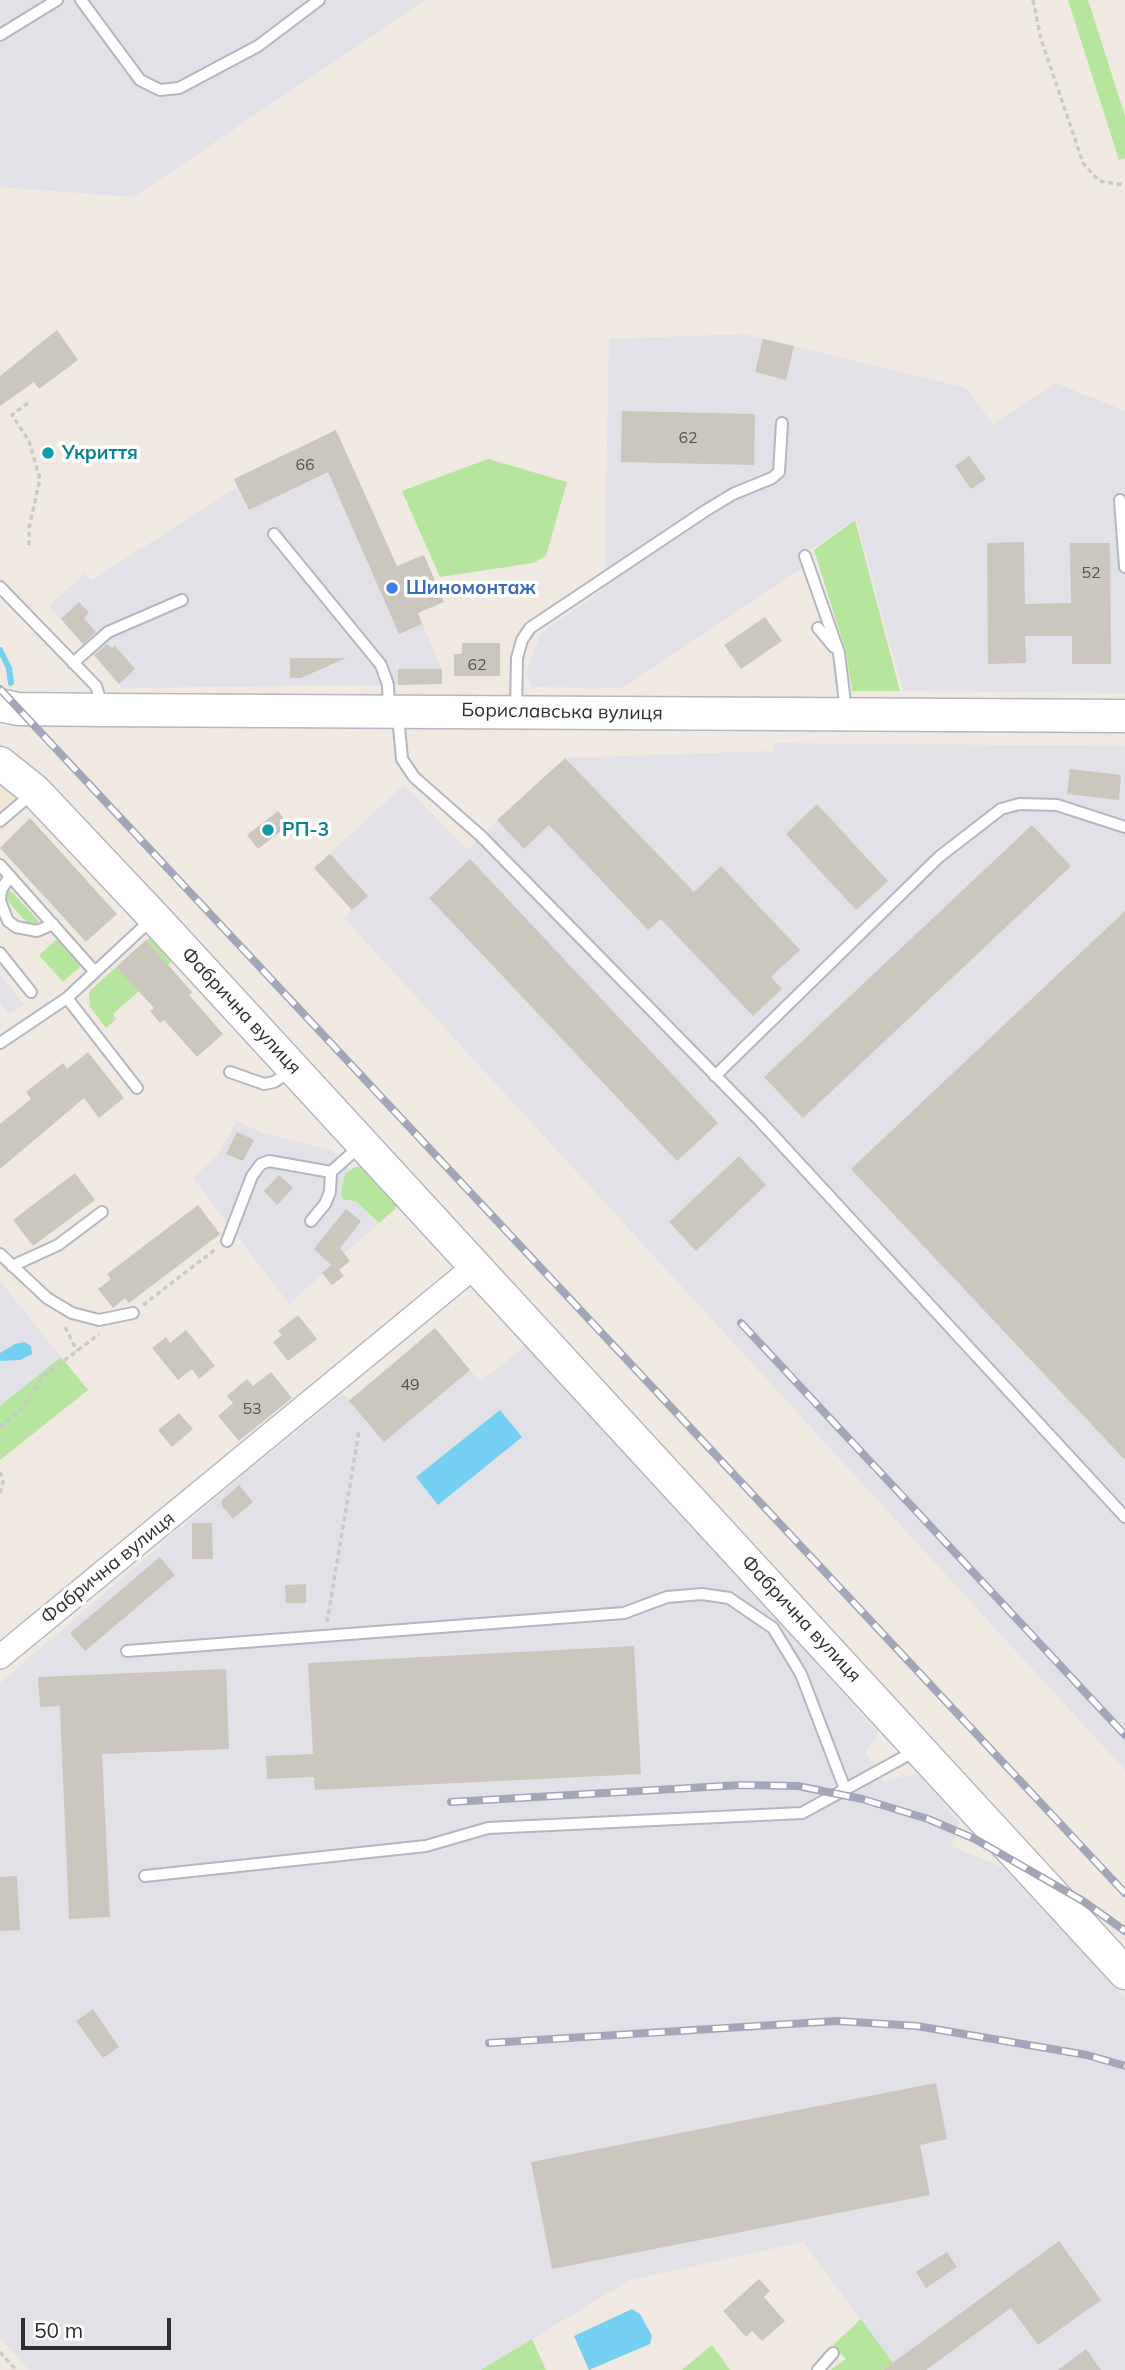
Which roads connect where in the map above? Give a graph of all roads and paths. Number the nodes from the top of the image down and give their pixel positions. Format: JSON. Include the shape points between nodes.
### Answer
{"nodes":[{"id":1,"x":57,"y":0,"type":"edge"},
{"id":2,"x":81,"y":0,"type":"edge"},
{"id":3,"x":319,"y":0,"type":"edge"},
{"id":4,"x":1033,"y":0,"type":"edge"},
{"id":5,"x":0,"y":35,"type":"edge"},
{"id":6,"x":1125,"y":186,"type":"edge"},
{"id":7,"x":28,"y":403,"type":"dead end"},
{"id":8,"x":782,"y":423,"type":"dead end"},
{"id":9,"x":1120,"y":500,"type":"dead end"},
{"id":10,"x":274,"y":534,"type":"dead end"},
{"id":11,"x":29,"y":549,"type":"dead end"},
{"id":12,"x":805,"y":556,"type":"dead end"},
{"id":13,"x":1125,"y":567,"type":"edge"},
{"id":14,"x":0,"y":587,"type":"edge"},
{"id":15,"x":182,"y":600,"type":"dead end"},
{"id":16,"x":818,"y":628,"type":"dead end"},
{"id":17,"x":839,"y":653,"type":"junction"},
{"id":18,"x":73,"y":663,"type":"junction"},
{"id":19,"x":0,"y":705,"type":"edge"},
{"id":20,"x":103,"y":710,"type":"junction"},
{"id":21,"x":393,"y":710,"type":"junction"},
{"id":22,"x":516,"y":711,"type":"junction"},
{"id":23,"x":846,"y":714,"type":"junction"},
{"id":24,"x":1125,"y":716,"type":"edge"},
{"id":25,"x":13,"y":777,"type":"edge"},
{"id":26,"x":0,"y":821,"type":"edge"},
{"id":27,"x":1125,"y":827,"type":"edge"},
{"id":28,"x":0,"y":865,"type":"edge"},
{"id":29,"x":10,"y":876,"type":"junction"},
{"id":30,"x":0,"y":901,"type":"edge"},
{"id":31,"x":154,"y":917,"type":"junction"},
{"id":32,"x":53,"y":924,"type":"junction"},
{"id":33,"x":0,"y":953,"type":"edge"},
{"id":34,"x":95,"y":972,"type":"junction"},
{"id":35,"x":31,"y":992,"type":"dead end"},
{"id":36,"x":67,"y":998,"type":"junction"},
{"id":37,"x":0,"y":1043,"type":"edge"},
{"id":38,"x":294,"y":1068,"type":"junction"},
{"id":39,"x":230,"y":1072,"type":"dead end"},
{"id":40,"x":715,"y":1076,"type":"junction"},
{"id":41,"x":137,"y":1088,"type":"dead end"},
{"id":42,"x":363,"y":1143,"type":"junction"},
{"id":43,"x":331,"y":1172,"type":"junction"},
{"id":44,"x":102,"y":1212,"type":"dead end"},
{"id":45,"x":311,"y":1221,"type":"dead end"},
{"id":46,"x":227,"y":1241,"type":"joint"},
{"id":47,"x":4,"y":1261,"type":"edge"},
{"id":48,"x":475,"y":1266,"type":"junction"},
{"id":49,"x":133,"y":1313,"type":"joint"},
{"id":50,"x":116,"y":1319,"type":"junction"},
{"id":51,"x":0,"y":1427,"type":"edge"},
{"id":52,"x":359,"y":1431,"type":"dead end"},
{"id":53,"x":0,"y":1472,"type":"edge"},
{"id":54,"x":0,"y":1493,"type":"edge"},
{"id":55,"x":1125,"y":1517,"type":"edge"},
{"id":56,"x":325,"y":1637,"type":"junction"},
{"id":57,"x":127,"y":1651,"type":"dead end"},
{"id":58,"x":0,"y":1657,"type":"edge"},
{"id":59,"x":920,"y":1748,"type":"junction"},
{"id":60,"x":845,"y":1789,"type":"junction"},
{"id":61,"x":145,"y":1876,"type":"dead end"},
{"id":62,"x":1125,"y":1973,"type":"edge"},
{"id":63,"x":0,"y":2352,"type":"edge"},
{"id":64,"x":833,"y":2353,"type":"dead end"},
{"id":65,"x":16,"y":2370,"type":"edge"},
{"id":66,"x":818,"y":2370,"type":"edge"}],
"edges":[{"from":1,"to":5,"type":"lane"},
{"from":2,"to":3,"type":"lane","via":[[140,80],[160,90],[179,88],[258,47]]},
{"from":4,"to":6,"type":"path","via":[[1083,163],[1099,181]]},
{"from":7,"to":11,"type":"path","via":[[12,415],[29,441],[40,479]]},
{"from":8,"to":22,"type":"lane","via":[[779,472],[772,478],[715,506],[530,628],[517,658]]},
{"from":9,"to":13,"type":"lane"},
{"from":10,"to":21,"type":"lane","via":[[381,665]]},
{"from":12,"to":17,"type":"lane"},
{"from":14,"to":18,"type":"lane"},
{"from":15,"to":18,"type":"lane","via":[[108,632]]},
{"from":16,"to":17,"type":"lane"},
{"from":17,"to":23,"type":"lane"},
{"from":18,"to":20,"type":"lane","via":[[96,686]]},
{"from":19,"to":20,"type":"street","name":"Бориславська вулиця"},
{"from":20,"to":21,"type":"street","name":"Бориславська вулиця"},
{"from":21,"to":22,"type":"street","name":"Бориславська вулиця"},
{"from":21,"to":40,"type":"lane","via":[[402,759],[414,777],[481,836]]},
{"from":22,"to":23,"type":"street","name":"Бориславська вулиця"},
{"from":23,"to":24,"type":"street","name":"Бориславська вулиця"},
{"from":25,"to":26,"type":"lane"},
{"from":25,"to":31,"type":"street","name":"Фабрична вулиця"},
{"from":27,"to":40,"type":"lane","via":[[1057,805],[1019,804],[1001,809],[939,857]]},
{"from":28,"to":29,"type":"lane"},
{"from":29,"to":30,"type":"lane"},
{"from":29,"to":32,"type":"lane"},
{"from":30,"to":32,"type":"lane","via":[[8,921],[16,927],[37,931]]},
{"from":31,"to":34,"type":"lane"},
{"from":31,"to":38,"type":"street","name":"Фабрична вулиця"},
{"from":32,"to":34,"type":"lane"},
{"from":33,"to":35,"type":"lane"},
{"from":34,"to":36,"type":"lane"},
{"from":36,"to":37,"type":"lane"},
{"from":36,"to":41,"type":"lane"},
{"from":38,"to":39,"type":"lane","via":[[283,1078],[264,1084]]},
{"from":38,"to":42,"type":"street","name":"Фабрична вулиця"},
{"from":40,"to":55,"type":"lane"},
{"from":42,"to":43,"type":"lane"},
{"from":42,"to":48,"type":"street","name":"Фабрична вулиця"},
{"from":43,"to":45,"type":"lane","via":[[330,1192]]},
{"from":43,"to":46,"type":"lane","via":[[270,1161],[261,1164]]},
{"from":44,"to":47,"type":"lane","via":[[58,1245]]},
{"from":46,"to":49,"type":"path"},
{"from":47,"to":50,"type":"lane","via":[[72,1313]]},
{"from":48,"to":58,"type":"street","name":"Фабрична вулиця"},
{"from":48,"to":59,"type":"street","name":"Фабрична вулиця"},
{"from":49,"to":50,"type":"lane"},
{"from":50,"to":51,"type":"path","via":[[44,1376],[23,1407]]},
{"from":52,"to":56,"type":"path"},
{"from":53,"to":54,"type":"path"},
{"from":56,"to":57,"type":"lane"},
{"from":56,"to":60,"type":"lane","via":[[624,1613],[679,1596],[729,1598],[773,1628],[801,1674]]},
{"from":59,"to":60,"type":"lane"},
{"from":59,"to":62,"type":"street","name":"Фабрична вулиця"},
{"from":60,"to":61,"type":"lane","via":[[802,1813],[488,1828],[426,1846]]},
{"from":63,"to":65,"type":"path"},
{"from":64,"to":66,"type":"lane"}]}
